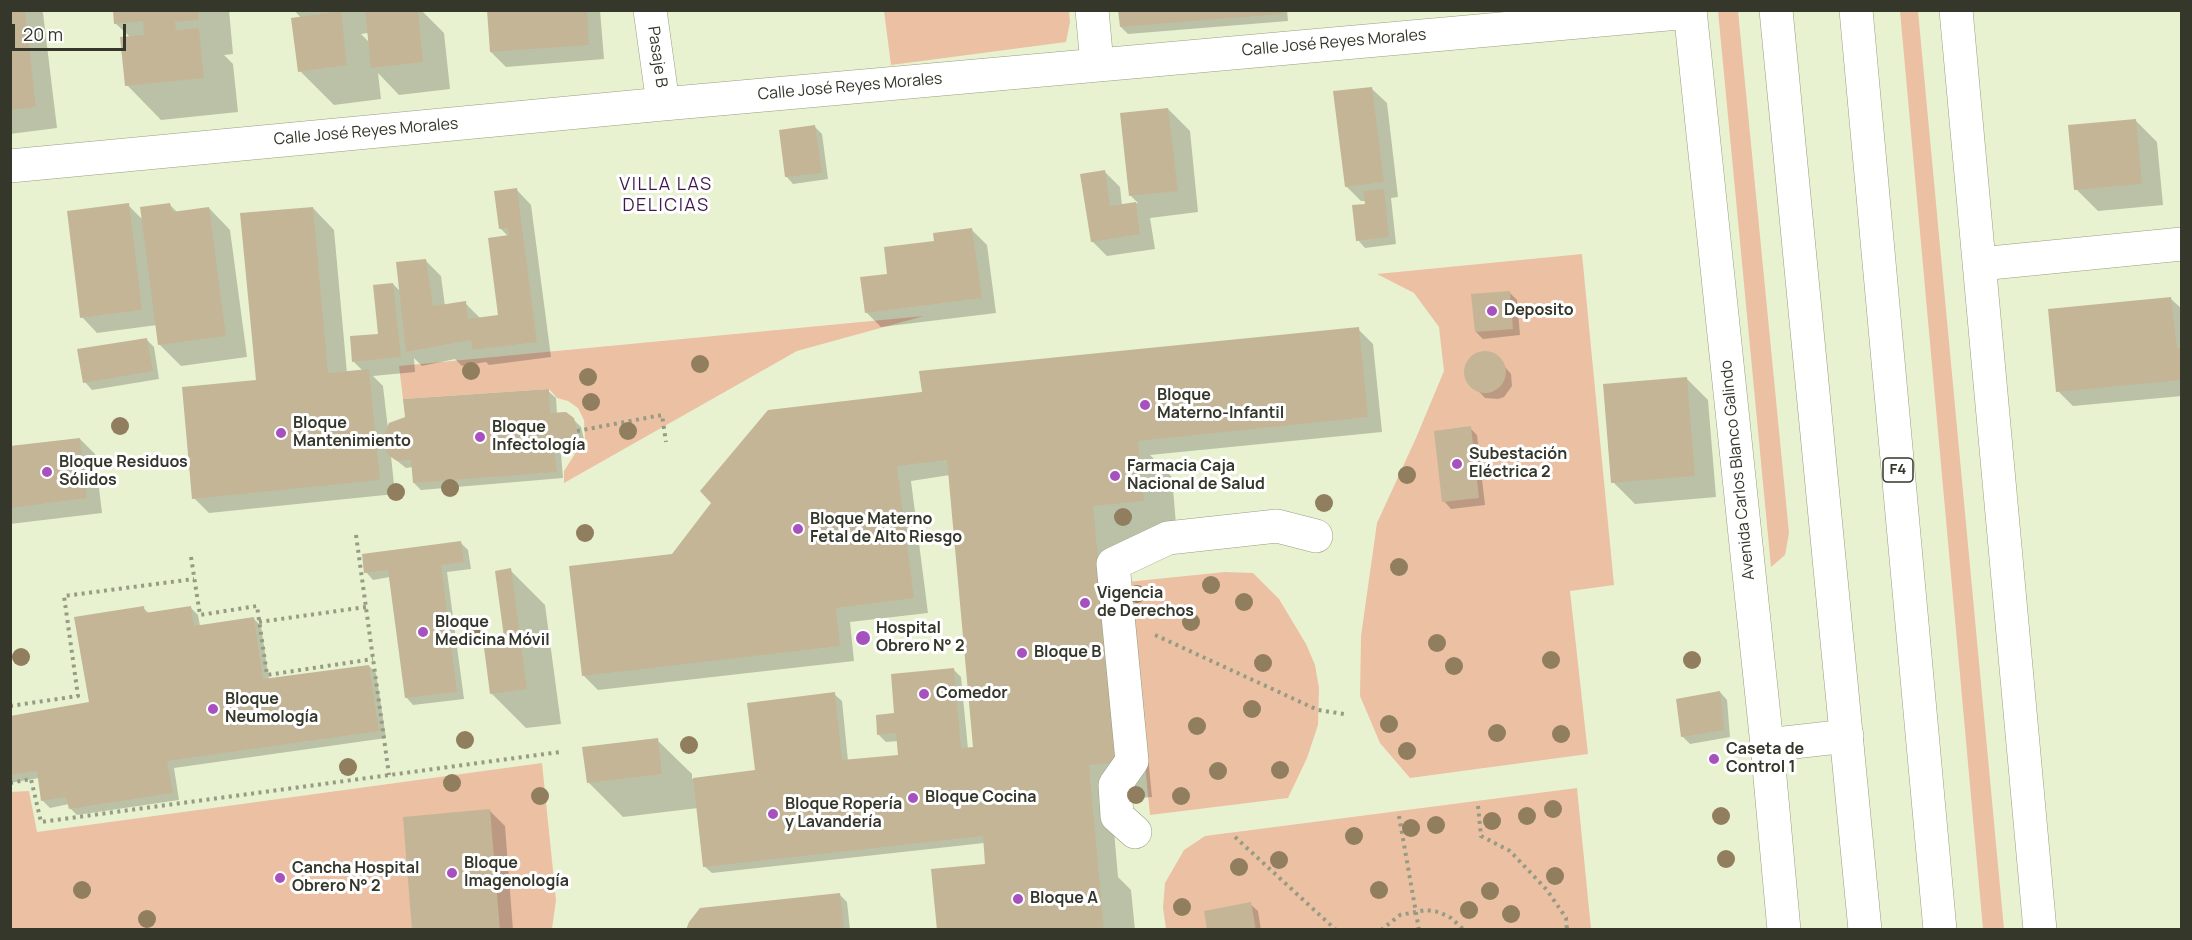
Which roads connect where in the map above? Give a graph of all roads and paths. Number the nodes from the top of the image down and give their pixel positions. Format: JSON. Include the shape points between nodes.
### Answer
{"nodes":[{"id":1,"x":650,"y":10,"type":"edge"},
{"id":2,"x":1092,"y":10,"type":"edge"},
{"id":3,"x":1776,"y":10,"type":"edge"},
{"id":4,"x":1856,"y":10,"type":"edge"},
{"id":5,"x":1956,"y":10,"type":"edge"},
{"id":6,"x":1690,"y":11,"type":"edge"},
{"id":7,"x":1097,"y":64,"type":"junction"},
{"id":8,"x":663,"y":104,"type":"junction"},
{"id":9,"x":10,"y":166,"type":"edge"},
{"id":10,"x":2181,"y":244,"type":"edge"},
{"id":11,"x":1980,"y":264,"type":"junction"},
{"id":12,"x":578,"y":431,"type":"dead end"},
{"id":13,"x":666,"y":442,"type":"dead end"},
{"id":14,"x":356,"y":535,"type":"dead end"},
{"id":15,"x":1316,"y":536,"type":"dead end"},
{"id":16,"x":191,"y":557,"type":"dead end"},
{"id":17,"x":194,"y":579,"type":"junction"},
{"id":18,"x":366,"y":607,"type":"junction"},
{"id":19,"x":1117,"y":617,"type":"junction"},
{"id":20,"x":259,"y":622,"type":"junction"},
{"id":21,"x":373,"y":659,"type":"junction"},
{"id":22,"x":10,"y":706,"type":"edge"},
{"id":23,"x":1344,"y":714,"type":"dead end"},
{"id":24,"x":1847,"y":736,"type":"junction"},
{"id":25,"x":1767,"y":745,"type":"junction"},
{"id":26,"x":560,"y":752,"type":"dead end"},
{"id":27,"x":389,"y":775,"type":"junction"},
{"id":28,"x":10,"y":783,"type":"edge"},
{"id":29,"x":1478,"y":806,"type":"dead end"},
{"id":30,"x":1400,"y":816,"type":"dead end"},
{"id":31,"x":1135,"y":832,"type":"dead end"},
{"id":32,"x":1234,"y":837,"type":"dead end"},
{"id":33,"x":1416,"y":910,"type":"junction"},
{"id":34,"x":1336,"y":930,"type":"edge"},
{"id":35,"x":1381,"y":930,"type":"edge"},
{"id":36,"x":1419,"y":930,"type":"edge"},
{"id":37,"x":1464,"y":930,"type":"edge"},
{"id":38,"x":1567,"y":930,"type":"edge"},
{"id":39,"x":1784,"y":930,"type":"edge"},
{"id":40,"x":1865,"y":930,"type":"edge"},
{"id":41,"x":1940,"y":930,"type":"edge"},
{"id":42,"x":2040,"y":930,"type":"edge"}],
"edges":[{"from":1,"to":8,"type":"main road","name":"Pasaje B"},
{"from":2,"to":7,"type":"main road"},
{"from":3,"to":24,"type":"main road"},
{"from":4,"to":41,"type":"main road","number":"F4"},
{"from":5,"to":11,"type":"main road"},
{"from":6,"to":7,"type":"main road","name":"Calle José Reyes Morales"},
{"from":6,"to":25,"type":"main road","name":"Avenida Carlos Blanco Galindo"},
{"from":7,"to":8,"type":"main road","name":"Calle José Reyes Morales"},
{"from":8,"to":9,"type":"main road","name":"Calle José Reyes Morales"},
{"from":10,"to":11,"type":"main road"},
{"from":11,"to":42,"type":"main road"},
{"from":12,"to":13,"type":"path","via":[[662,415]]},
{"from":14,"to":18,"type":"path"},
{"from":15,"to":19,"type":"main road","via":[[1277,526],[1168,538],[1113,564]]},
{"from":16,"to":17,"type":"path"},
{"from":17,"to":20,"type":"path","via":[[200,615],[257,606]]},
{"from":17,"to":22,"type":"path","via":[[63,596],[78,696]]},
{"from":18,"to":20,"type":"path"},
{"from":18,"to":21,"type":"path"},
{"from":19,"to":23,"type":"path","via":[[1318,710]]},
{"from":19,"to":31,"type":"main road","via":[[1132,761],[1115,785],[1117,816]]},
{"from":20,"to":21,"type":"path","via":[[267,675]]},
{"from":21,"to":27,"type":"path"},
{"from":24,"to":25,"type":"main road"},
{"from":24,"to":40,"type":"main road"},
{"from":25,"to":39,"type":"main road","name":"Avenida Carlos Blanco Galindo"},
{"from":26,"to":27,"type":"path"},
{"from":27,"to":28,"type":"path","via":[[41,822],[32,779]]},
{"from":29,"to":38,"type":"path","via":[[1481,836],[1510,851],[1547,890],[1566,918]]},
{"from":30,"to":33,"type":"path"},
{"from":32,"to":34,"type":"path"},
{"from":33,"to":35,"type":"path","via":[[1400,915]]},
{"from":33,"to":36,"type":"path"},
{"from":33,"to":37,"type":"path","via":[[1439,912]]}]}
